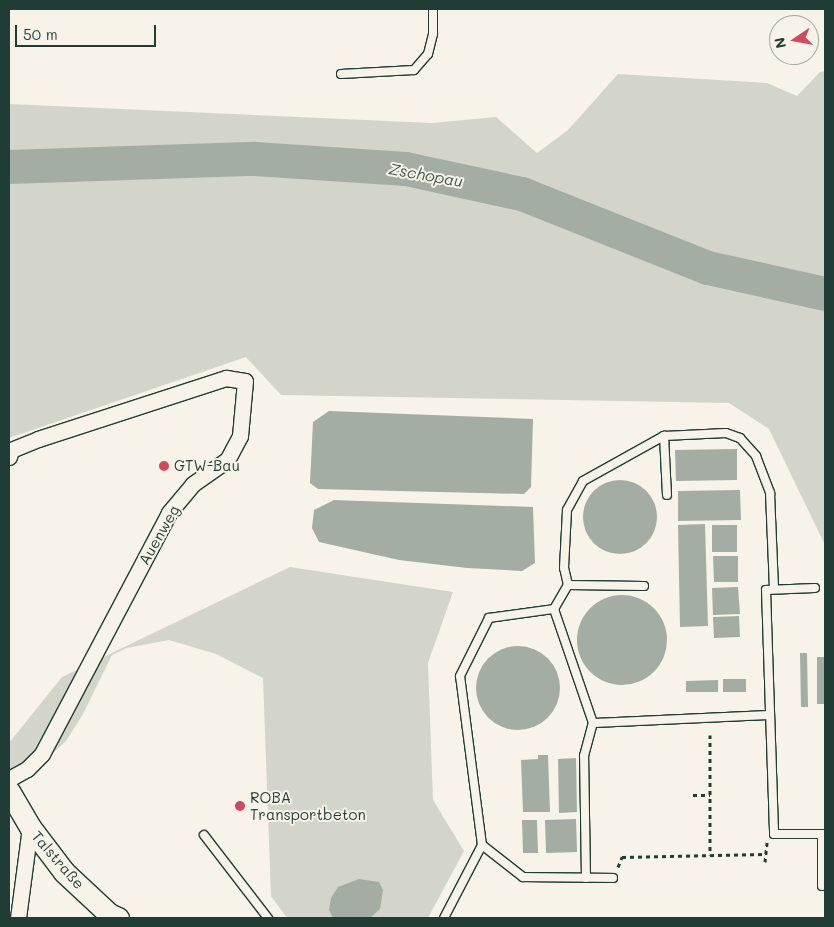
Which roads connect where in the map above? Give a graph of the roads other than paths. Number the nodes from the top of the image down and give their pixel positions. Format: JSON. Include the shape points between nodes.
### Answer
{"nodes":[{"id":1,"x":433,"y":9,"type":"edge"},
{"id":2,"x":340,"y":74,"type":"dead end"},
{"id":3,"x":664,"y":436,"type":"junction"},
{"id":4,"x":9,"y":458,"type":"edge"},
{"id":5,"x":666,"y":495,"type":"dead end"},
{"id":6,"x":568,"y":586,"type":"junction"},
{"id":7,"x":644,"y":586,"type":"dead end"},
{"id":8,"x":815,"y":588,"type":"dead end"},
{"id":9,"x":774,"y":589,"type":"junction"},
{"id":10,"x":554,"y":609,"type":"junction"},
{"id":11,"x":770,"y":715,"type":"junction"},
{"id":12,"x":593,"y":723,"type":"junction"},
{"id":13,"x":9,"y":779,"type":"edge"},
{"id":14,"x":9,"y":791,"type":"edge"},
{"id":15,"x":30,"y":827,"type":"junction"},
{"id":16,"x":824,"y":834,"type":"edge"},
{"id":17,"x":204,"y":835,"type":"dead end"},
{"id":18,"x":482,"y":844,"type":"junction"},
{"id":19,"x":586,"y":878,"type":"junction"},
{"id":20,"x":613,"y":878,"type":"road end"},
{"id":21,"x":822,"y":886,"type":"dead end"},
{"id":22,"x":18,"y":918,"type":"edge"},
{"id":23,"x":118,"y":918,"type":"edge"},
{"id":24,"x":268,"y":918,"type":"edge"},
{"id":25,"x":444,"y":918,"type":"edge"}],
"edges":[{"from":1,"to":2,"type":"lane","via":[[433,34],[428,54],[414,70]]},
{"from":3,"to":5,"type":"lane"},
{"from":3,"to":6,"type":"lane","via":[[583,481],[567,510],[564,568]]},
{"from":3,"to":9,"type":"lane","via":[[726,433],[740,438],[756,456],[770,493]]},
{"from":4,"to":13,"type":"street","name":"Auenweg","via":[[11,450],[38,439],[226,378],[246,381],[240,436],[227,460],[193,484],[169,513],[42,754],[27,769]]},
{"from":6,"to":7,"type":"lane"},
{"from":6,"to":10,"type":"lane"},
{"from":8,"to":9,"type":"lane"},
{"from":9,"to":11,"type":"lane","via":[[766,590]]},
{"from":10,"to":12,"type":"lane"},
{"from":10,"to":18,"type":"lane","via":[[489,618],[460,676]]},
{"from":11,"to":12,"type":"lane"},
{"from":11,"to":16,"type":"lane","via":[[774,834]]},
{"from":12,"to":19,"type":"lane","via":[[584,756]]},
{"from":14,"to":15,"type":"main road","name":"Talstraße"},
{"from":15,"to":22,"type":"street"},
{"from":15,"to":23,"type":"main road","name":"Talstraße","via":[[64,872],[109,914]]},
{"from":16,"to":21,"type":"lane"},
{"from":17,"to":24,"type":"lane"},
{"from":18,"to":19,"type":"lane","via":[[523,877]]},
{"from":18,"to":25,"type":"lane"},
{"from":19,"to":20,"type":"lane"}]}
